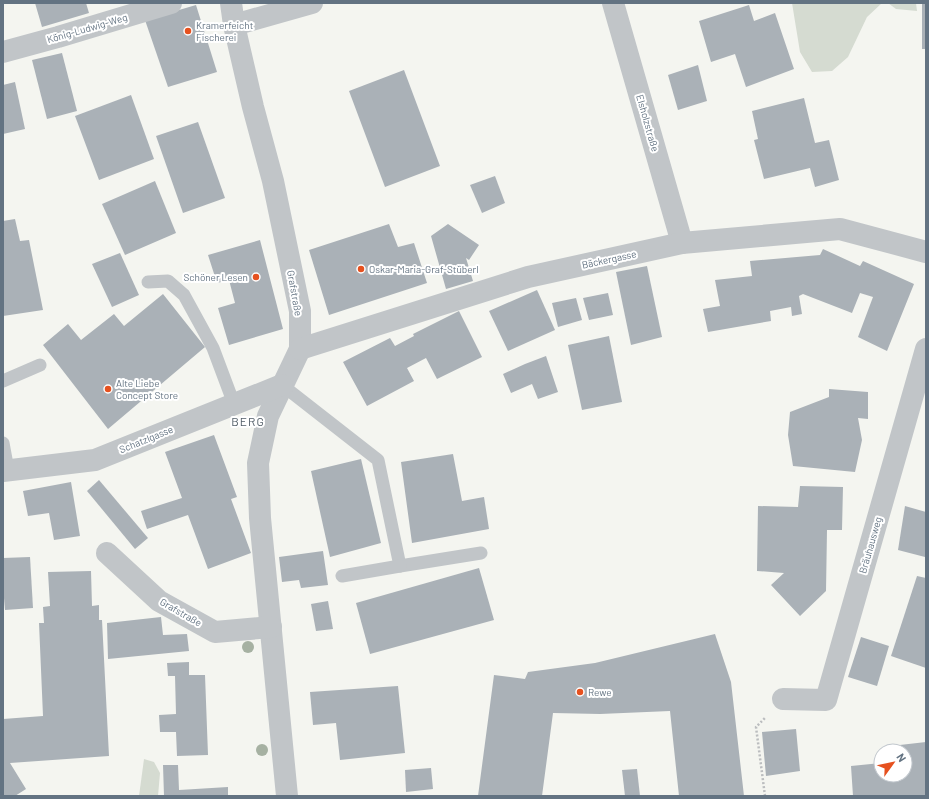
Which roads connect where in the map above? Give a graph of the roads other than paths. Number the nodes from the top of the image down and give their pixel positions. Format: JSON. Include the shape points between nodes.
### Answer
{"nodes":[{"id":1,"x":312,"y":3,"type":"edge"},
{"id":2,"x":613,"y":3,"type":"edge"},
{"id":3,"x":161,"y":4,"type":"edge"},
{"id":4,"x":232,"y":11,"type":"edge"},
{"id":5,"x":3,"y":52,"type":"edge"},
{"id":6,"x":682,"y":243,"type":"junction"},
{"id":7,"x":926,"y":252,"type":"edge"},
{"id":8,"x":148,"y":282,"type":"dead end"},
{"id":9,"x":300,"y":349,"type":"junction"},
{"id":10,"x":926,"y":349,"type":"edge"},
{"id":11,"x":40,"y":364,"type":"dead end"},
{"id":12,"x":3,"y":381,"type":"edge"},
{"id":13,"x":282,"y":385,"type":"junction"},
{"id":14,"x":234,"y":404,"type":"junction"},
{"id":15,"x":3,"y":443,"type":"edge"},
{"id":16,"x":6,"y":470,"type":"edge"},
{"id":17,"x":107,"y":553,"type":"dead end"},
{"id":18,"x":481,"y":553,"type":"dead end"},
{"id":19,"x":400,"y":566,"type":"junction"},
{"id":20,"x":342,"y":576,"type":"dead end"},
{"id":21,"x":270,"y":627,"type":"junction"},
{"id":22,"x":783,"y":699,"type":"road end"},
{"id":23,"x":287,"y":796,"type":"edge"}],
"edges":[{"from":1,"to":4,"type":"street"},
{"from":2,"to":6,"type":"street","name":"Elsholzstraße"},
{"from":3,"to":5,"type":"street","name":"König-Ludwig-Weg"},
{"from":4,"to":9,"type":"street","name":"Grafstraße","via":[[273,180],[300,311]]},
{"from":6,"to":7,"type":"street","name":"Bäckergasse","via":[[840,229]]},
{"from":6,"to":9,"type":"street","name":"Bäckergasse","via":[[528,277]]},
{"from":8,"to":14,"type":"lane","via":[[168,281],[184,295],[213,348]]},
{"from":9,"to":13,"type":"street","name":"Grafstraße"},
{"from":10,"to":22,"type":"street","name":"Bräuhausweg","via":[[826,700]]},
{"from":11,"to":12,"type":"lane"},
{"from":13,"to":14,"type":"street","name":"Schatzlgasse"},
{"from":13,"to":19,"type":"lane","via":[[378,460]]},
{"from":13,"to":21,"type":"street","name":"Grafstraße","via":[[268,416],[258,463],[260,518]]},
{"from":14,"to":16,"type":"street","name":"Schatzlgasse","via":[[95,460]]},
{"from":15,"to":16,"type":"lane"},
{"from":17,"to":21,"type":"street","name":"Grafstraße","via":[[159,601],[215,632]]},
{"from":18,"to":19,"type":"lane"},
{"from":19,"to":20,"type":"lane"},
{"from":21,"to":23,"type":"street","name":"Grafstraße"}]}
